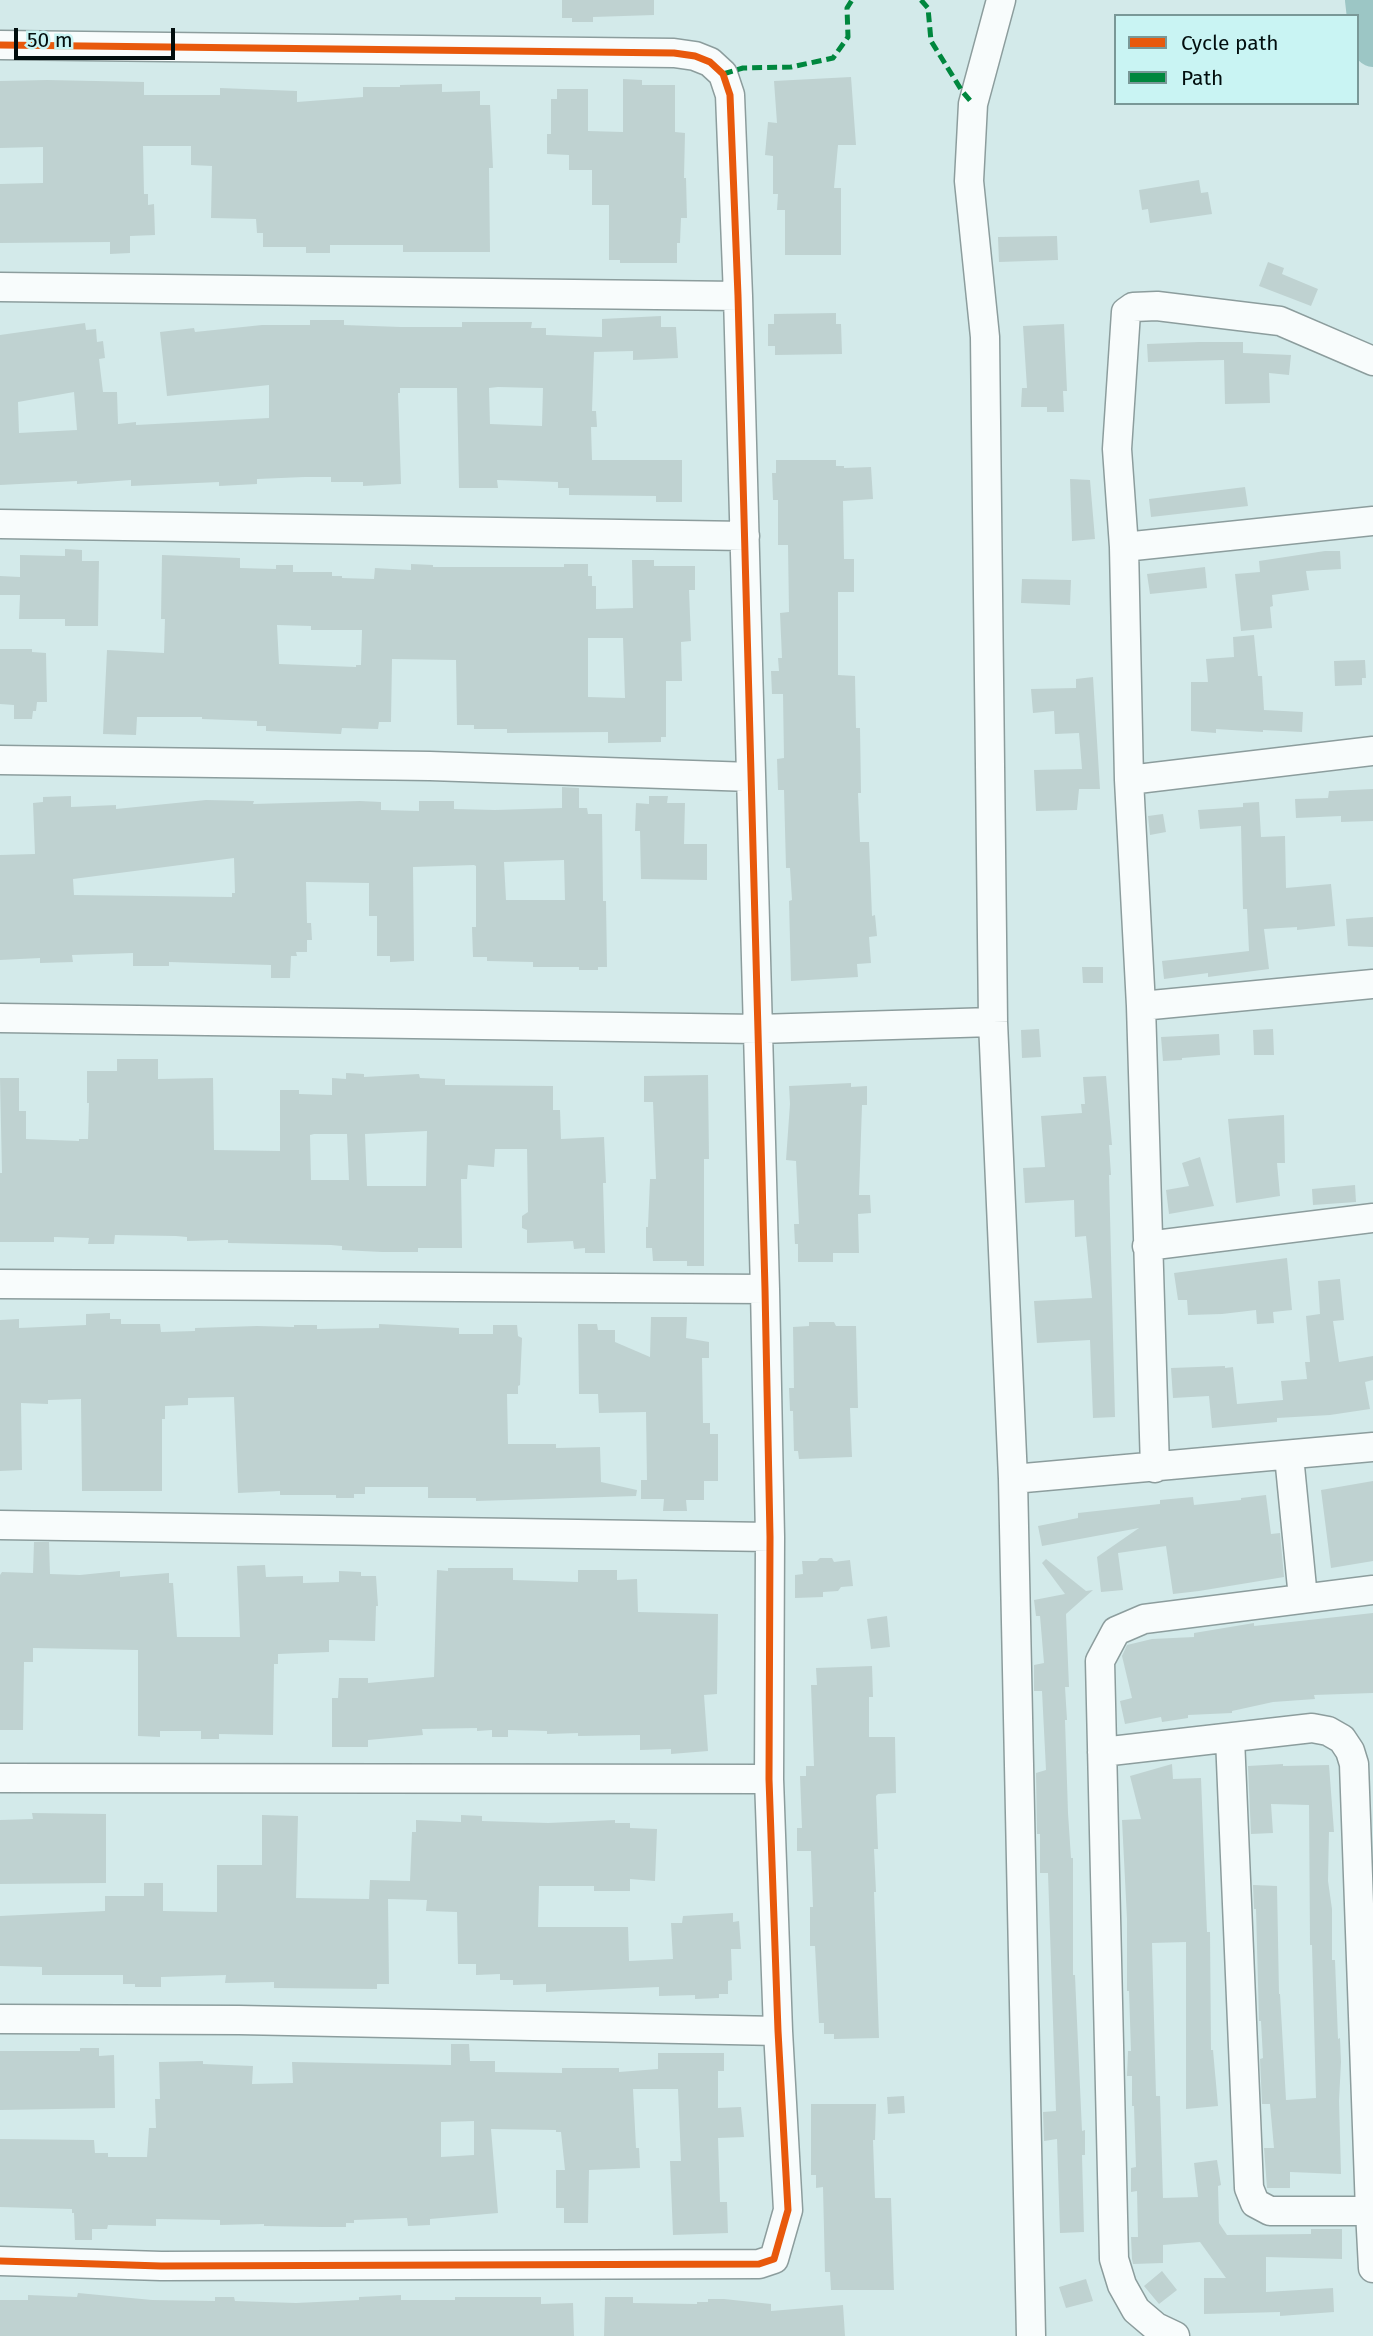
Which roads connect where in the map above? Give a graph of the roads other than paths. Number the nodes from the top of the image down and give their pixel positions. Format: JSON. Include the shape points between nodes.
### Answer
{"nodes":[{"id":1,"x":1001,"y":0,"type":"edge"},
{"id":2,"x":0,"y":45,"type":"edge"},
{"id":3,"x":0,"y":287,"type":"edge"},
{"id":4,"x":738,"y":296,"type":"junction"},
{"id":5,"x":1373,"y":361,"type":"edge"},
{"id":6,"x":1373,"y":521,"type":"edge"},
{"id":7,"x":0,"y":524,"type":"edge"},
{"id":8,"x":745,"y":536,"type":"junction"},
{"id":9,"x":1124,"y":547,"type":"junction"},
{"id":10,"x":1373,"y":751,"type":"edge"},
{"id":11,"x":0,"y":760,"type":"edge"},
{"id":12,"x":751,"y":777,"type":"junction"},
{"id":13,"x":1129,"y":780,"type":"junction"},
{"id":14,"x":1373,"y":985,"type":"edge"},
{"id":15,"x":1141,"y":1006,"type":"junction"},
{"id":16,"x":0,"y":1018,"type":"edge"},
{"id":17,"x":993,"y":1022,"type":"junction"},
{"id":18,"x":758,"y":1029,"type":"junction"},
{"id":19,"x":1373,"y":1218,"type":"edge"},
{"id":20,"x":1147,"y":1246,"type":"junction"},
{"id":21,"x":0,"y":1284,"type":"edge"},
{"id":22,"x":765,"y":1289,"type":"junction"},
{"id":23,"x":1373,"y":1447,"type":"edge"},
{"id":24,"x":1289,"y":1456,"type":"junction"},
{"id":25,"x":1154,"y":1468,"type":"junction"},
{"id":26,"x":1013,"y":1479,"type":"junction"},
{"id":27,"x":0,"y":1525,"type":"edge"},
{"id":28,"x":770,"y":1537,"type":"junction"},
{"id":29,"x":1373,"y":1590,"type":"edge"},
{"id":30,"x":1303,"y":1598,"type":"junction"},
{"id":31,"x":1230,"y":1738,"type":"junction"},
{"id":32,"x":1102,"y":1752,"type":"junction"},
{"id":33,"x":0,"y":1779,"type":"edge"},
{"id":34,"x":769,"y":1779,"type":"junction"},
{"id":35,"x":0,"y":2020,"type":"edge"},
{"id":36,"x":778,"y":2031,"type":"junction"},
{"id":37,"x":1370,"y":2211,"type":"junction"},
{"id":38,"x":0,"y":2261,"type":"edge"},
{"id":39,"x":1373,"y":2268,"type":"edge"},
{"id":40,"x":1031,"y":2336,"type":"edge"},
{"id":41,"x":1175,"y":2336,"type":"edge"}],
"edges":[{"from":1,"to":17,"type":"street","via":[[973,104],[969,181],[985,337]]},
{"from":2,"to":4,"type":"street","via":[[695,56],[723,74],[730,95]]},
{"from":3,"to":4,"type":"street"},
{"from":4,"to":8,"type":"street"},
{"from":5,"to":9,"type":"street","via":[[1280,321],[1157,306],[1133,307],[1126,312],[1117,449]]},
{"from":6,"to":9,"type":"street"},
{"from":7,"to":8,"type":"street"},
{"from":8,"to":12,"type":"street"},
{"from":9,"to":13,"type":"street"},
{"from":10,"to":13,"type":"street"},
{"from":11,"to":12,"type":"street","via":[[430,766]]},
{"from":12,"to":18,"type":"street"},
{"from":13,"to":15,"type":"street"},
{"from":14,"to":15,"type":"street"},
{"from":15,"to":20,"type":"street"},
{"from":16,"to":18,"type":"street"},
{"from":17,"to":18,"type":"street"},
{"from":17,"to":26,"type":"street"},
{"from":18,"to":22,"type":"street"},
{"from":19,"to":20,"type":"street"},
{"from":20,"to":25,"type":"street"},
{"from":21,"to":22,"type":"street"},
{"from":22,"to":28,"type":"street"},
{"from":23,"to":24,"type":"street"},
{"from":24,"to":25,"type":"street"},
{"from":24,"to":30,"type":"street"},
{"from":25,"to":26,"type":"street"},
{"from":26,"to":40,"type":"street"},
{"from":27,"to":28,"type":"street"},
{"from":28,"to":34,"type":"street"},
{"from":29,"to":30,"type":"street"},
{"from":30,"to":32,"type":"street","via":[[1144,1619],[1116,1631],[1100,1661]]},
{"from":31,"to":32,"type":"street"},
{"from":31,"to":37,"type":"street","via":[[1249,2188],[1255,2203],[1270,2211]]},
{"from":31,"to":37,"type":"street","via":[[1312,1728],[1328,1731],[1342,1739],[1354,1764]]},
{"from":32,"to":41,"type":"street","via":[[1114,2259],[1136,2310]]},
{"from":33,"to":34,"type":"street"},
{"from":34,"to":36,"type":"street"},
{"from":35,"to":36,"type":"street","via":[[252,2020]]},
{"from":36,"to":38,"type":"street","via":[[788,2210],[774,2259],[759,2264],[161,2266]]},
{"from":37,"to":39,"type":"street"}]}
